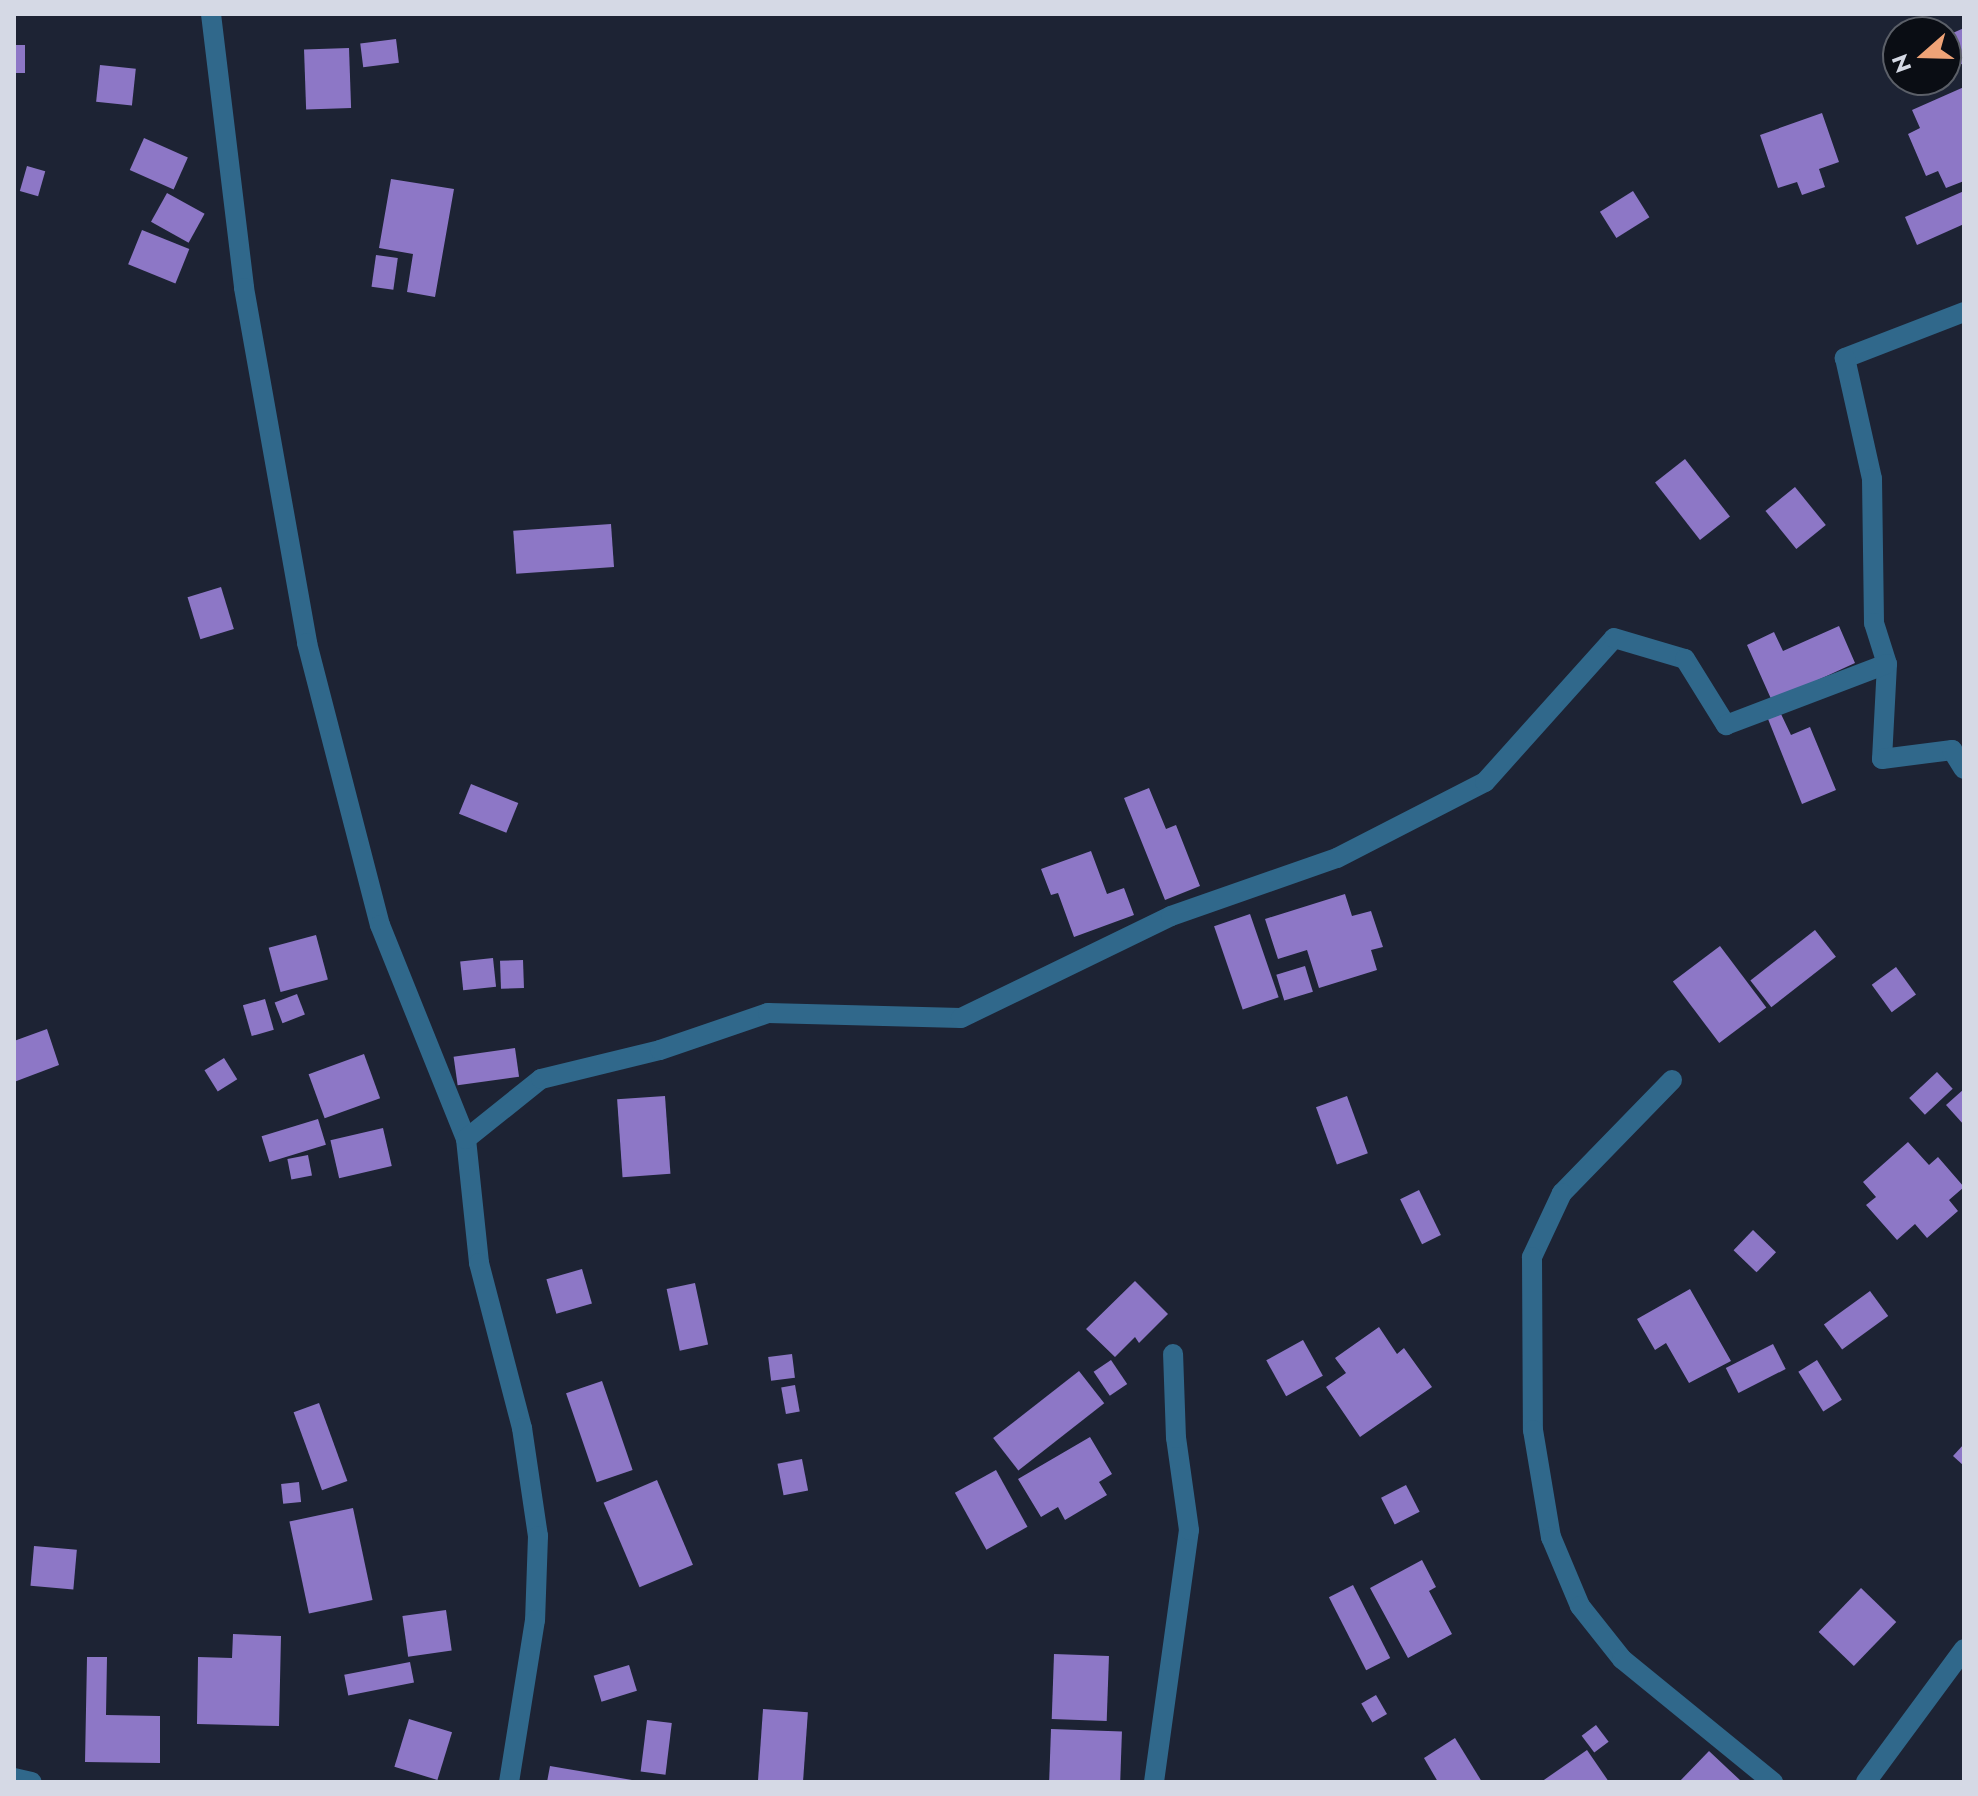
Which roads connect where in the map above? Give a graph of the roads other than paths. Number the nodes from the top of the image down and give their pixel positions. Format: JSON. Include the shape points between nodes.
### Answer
{"nodes":[{"id":1,"x":211,"y":14,"type":"edge"},
{"id":2,"x":1964,"y":312,"type":"edge"},
{"id":3,"x":1887,"y":664,"type":"junction"},
{"id":4,"x":1964,"y":769,"type":"edge"},
{"id":5,"x":1672,"y":1080,"type":"dead end"},
{"id":6,"x":466,"y":1139,"type":"junction"},
{"id":7,"x":1173,"y":1354,"type":"dead end"},
{"id":8,"x":1964,"y":1649,"type":"edge"},
{"id":9,"x":14,"y":1778,"type":"edge"},
{"id":10,"x":32,"y":1782,"type":"edge"},
{"id":11,"x":509,"y":1782,"type":"edge"},
{"id":12,"x":1154,"y":1782,"type":"edge"},
{"id":13,"x":1773,"y":1782,"type":"edge"},
{"id":14,"x":1866,"y":1782,"type":"edge"}],
"edges":[{"from":1,"to":6,"type":"street","via":[[244,288],[307,643],[380,925]]},
{"from":2,"to":3,"type":"street","via":[[1845,358],[1872,479],[1874,623]]},
{"from":3,"to":4,"type":"street","via":[[1882,759],[1952,750]]},
{"from":3,"to":6,"type":"street","via":[[1726,725],[1685,659],[1614,638],[1485,782],[1337,858],[1171,916],[961,1018],[768,1013],[660,1050],[541,1079]]},
{"from":5,"to":13,"type":"street","via":[[1562,1193],[1532,1257],[1533,1430],[1551,1537],[1580,1606],[1622,1659]]},
{"from":6,"to":11,"type":"street","via":[[479,1263],[522,1428],[538,1536],[535,1620]]},
{"from":7,"to":12,"type":"street","via":[[1176,1438],[1189,1530]]},
{"from":8,"to":14,"type":"street"},
{"from":9,"to":10,"type":"street"}]}
